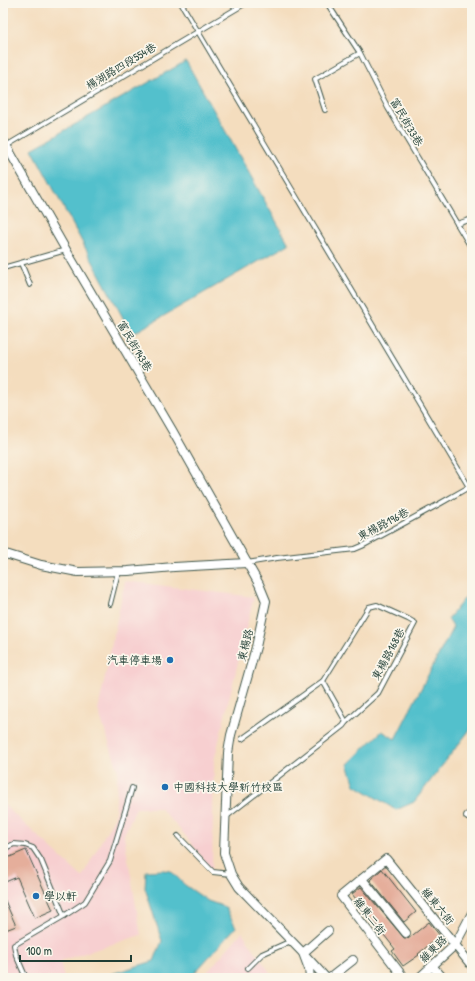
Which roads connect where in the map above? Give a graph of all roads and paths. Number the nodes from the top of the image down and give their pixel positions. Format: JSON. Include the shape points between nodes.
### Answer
{"nodes":[{"id":1,"x":181,"y":3,"type":"edge"},
{"id":2,"x":246,"y":3,"type":"edge"},
{"id":3,"x":327,"y":3,"type":"edge"},
{"id":4,"x":198,"y":32,"type":"junction"},
{"id":5,"x":360,"y":53,"type":"junction"},
{"id":6,"x":325,"y":110,"type":"dead end"},
{"id":7,"x":5,"y":143,"type":"edge"},
{"id":8,"x":472,"y":219,"type":"edge"},
{"id":9,"x":457,"y":224,"type":"junction"},
{"id":10,"x":472,"y":249,"type":"edge"},
{"id":11,"x":66,"y":250,"type":"junction"},
{"id":12,"x":21,"y":263,"type":"junction"},
{"id":13,"x":3,"y":268,"type":"edge"},
{"id":14,"x":30,"y":285,"type":"dead end"},
{"id":15,"x":470,"y":486,"type":"edge"},
{"id":16,"x":3,"y":554,"type":"edge"},
{"id":17,"x":247,"y":563,"type":"junction"},
{"id":18,"x":118,"y":571,"type":"junction"},
{"id":19,"x":110,"y":604,"type":"dead end"},
{"id":20,"x":323,"y":681,"type":"junction"},
{"id":21,"x":346,"y":722,"type":"junction"},
{"id":22,"x":242,"y":739,"type":"dead end"},
{"id":23,"x":132,"y":788,"type":"dead end"},
{"id":24,"x":226,"y":817,"type":"junction"},
{"id":25,"x":178,"y":836,"type":"dead end"},
{"id":26,"x":3,"y":849,"type":"edge"},
{"id":27,"x":386,"y":859,"type":"joint"},
{"id":28,"x":231,"y":874,"type":"junction"},
{"id":29,"x":362,"y":879,"type":"junction"},
{"id":30,"x":472,"y":914,"type":"edge"},
{"id":31,"x":64,"y":916,"type":"junction"},
{"id":32,"x":328,"y":931,"type":"dead end"},
{"id":33,"x":406,"y":933,"type":"dead end"},
{"id":34,"x":291,"y":940,"type":"junction"},
{"id":35,"x":455,"y":945,"type":"junction"},
{"id":36,"x":303,"y":953,"type":"junction"},
{"id":37,"x":353,"y":960,"type":"dead end"},
{"id":38,"x":432,"y":966,"type":"junction"},
{"id":39,"x":472,"y":966,"type":"edge"},
{"id":40,"x":248,"y":968,"type":"dead end"},
{"id":41,"x":26,"y":978,"type":"edge"},
{"id":42,"x":310,"y":978,"type":"edge"},
{"id":43,"x":326,"y":978,"type":"edge"},
{"id":44,"x":330,"y":978,"type":"edge"},
{"id":45,"x":404,"y":978,"type":"edge"},
{"id":46,"x":419,"y":978,"type":"edge"},
{"id":47,"x":443,"y":978,"type":"edge"}],
"edges":[{"from":1,"to":4,"type":"lane"},
{"from":2,"to":4,"type":"lane","name":"楊湖路四段554巷"},
{"from":3,"to":5,"type":"lane","name":"富民街33巷"},
{"from":4,"to":7,"type":"lane","name":"楊湖路四段554巷"},
{"from":4,"to":15,"type":"lane"},
{"from":5,"to":6,"type":"lane","via":[[315,79]]},
{"from":5,"to":9,"type":"lane","name":"富民街33巷","via":[[388,108]]},
{"from":7,"to":11,"type":"street","name":"富民街143巷"},
{"from":8,"to":9,"type":"lane"},
{"from":9,"to":10,"type":"lane","name":"富民街33巷"},
{"from":11,"to":12,"type":"lane"},
{"from":11,"to":17,"type":"street","name":"富民街143巷"},
{"from":12,"to":13,"type":"lane"},
{"from":12,"to":14,"type":"lane"},
{"from":15,"to":17,"type":"lane","name":"東楊路196巷","via":[[355,549]]},
{"from":16,"to":18,"type":"street","via":[[78,572]]},
{"from":17,"to":18,"type":"street"},
{"from":17,"to":24,"type":"street","name":"東楊路","via":[[266,601],[231,735]]},
{"from":18,"to":19,"type":"lane"},
{"from":20,"to":21,"type":"lane"},
{"from":20,"to":21,"type":"lane","name":"東楊路168巷","via":[[368,607],[377,605],[415,623],[378,693]]},
{"from":20,"to":22,"type":"lane","name":"東楊路168巷"},
{"from":21,"to":24,"type":"lane","name":"東楊路168巷"},
{"from":23,"to":31,"type":"lane","via":[[110,861],[85,902]]},
{"from":24,"to":28,"type":"street","name":"東楊路","via":[[224,853]]},
{"from":25,"to":28,"type":"lane","via":[[213,872]]},
{"from":26,"to":31,"type":"lane","via":[[14,844],[33,848],[41,860]]},
{"from":27,"to":29,"type":"street","name":"維東二街"},
{"from":27,"to":35,"type":"street","name":"維東六街"},
{"from":28,"to":34,"type":"street","name":"東楊路","via":[[239,887]]},
{"from":29,"to":33,"type":"street"},
{"from":29,"to":45,"type":"street","name":"維東二街","via":[[340,896]]},
{"from":30,"to":35,"type":"street","name":"維東路"},
{"from":31,"to":41,"type":"lane","via":[[14,945]]},
{"from":32,"to":36,"type":"street"},
{"from":34,"to":36,"type":"street","name":"東楊路"},
{"from":34,"to":40,"type":"lane","via":[[262,954]]},
{"from":35,"to":38,"type":"street","name":"維東路"},
{"from":35,"to":39,"type":"street","name":"維東六街"},
{"from":36,"to":42,"type":"street","name":"東楊路"},
{"from":36,"to":43,"type":"street","name":"東楊路"},
{"from":37,"to":44,"type":"street"},
{"from":38,"to":46,"type":"street","name":"維東路"},
{"from":38,"to":47,"type":"street"}]}
